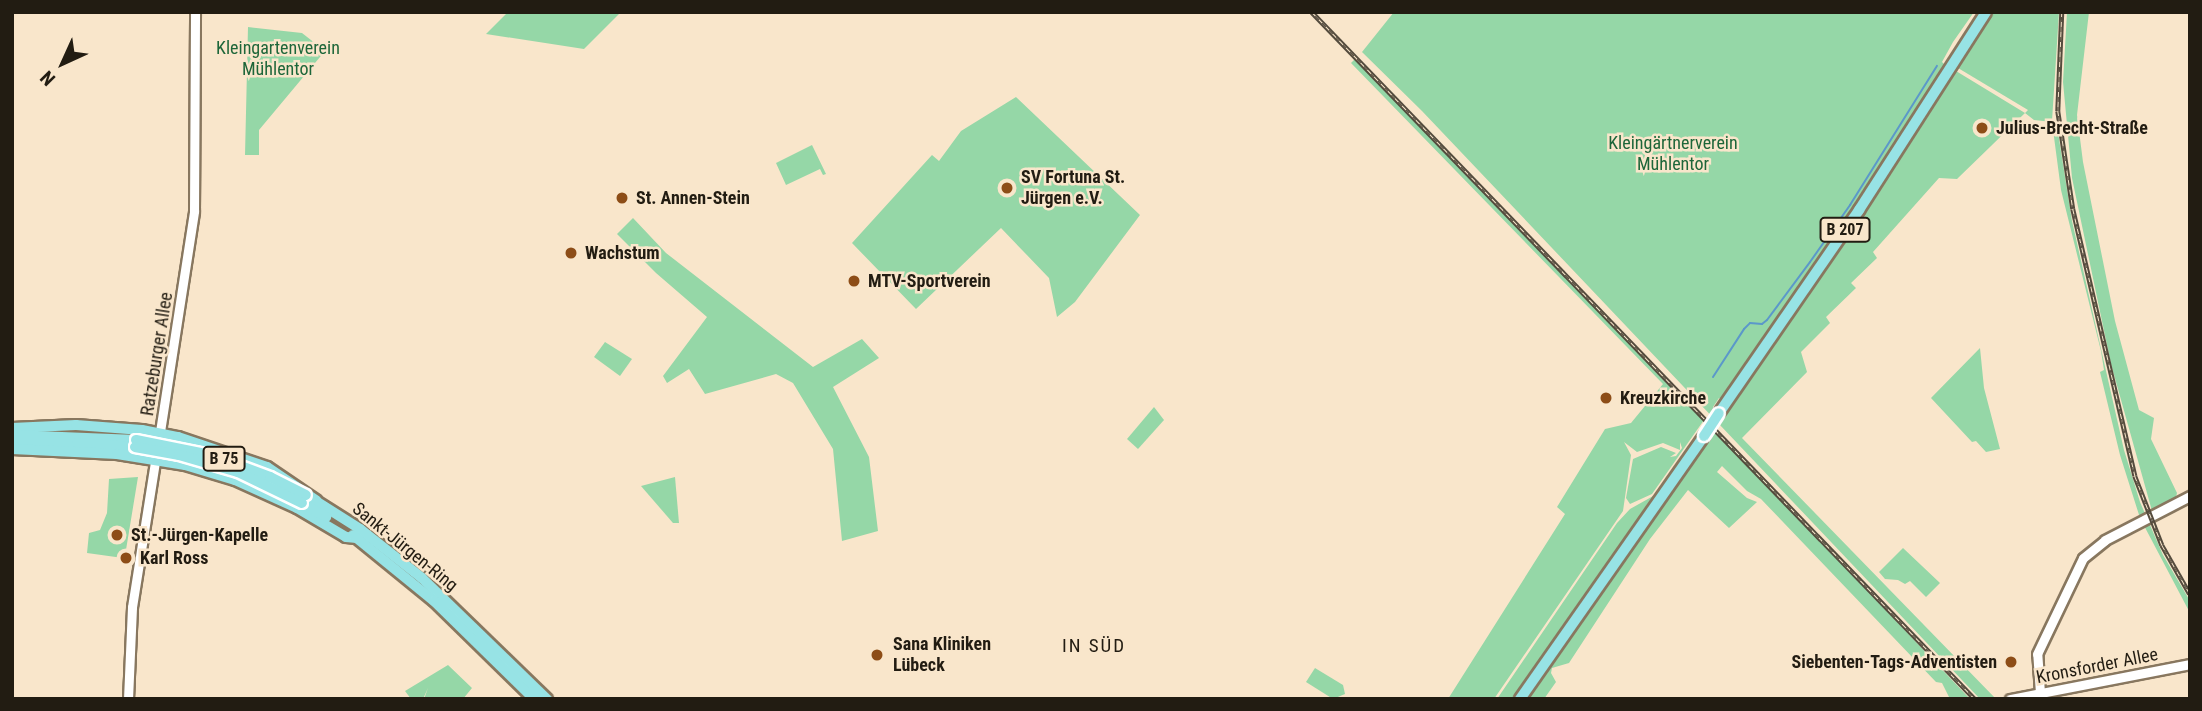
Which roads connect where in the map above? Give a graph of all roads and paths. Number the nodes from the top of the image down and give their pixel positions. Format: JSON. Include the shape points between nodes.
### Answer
{"nodes":[{"id":1,"x":195,"y":12,"type":"edge"},
{"id":2,"x":1986,"y":12,"type":"edge"},
{"id":3,"x":12,"y":428,"type":"edge"},
{"id":4,"x":161,"y":433,"type":"junction"},
{"id":5,"x":12,"y":435,"type":"edge"},
{"id":6,"x":12,"y":443,"type":"edge"},
{"id":7,"x":136,"y":448,"type":"junction"},
{"id":8,"x":12,"y":449,"type":"edge"},
{"id":9,"x":155,"y":460,"type":"junction"},
{"id":10,"x":2190,"y":496,"type":"edge"},
{"id":11,"x":304,"y":499,"type":"junction"},
{"id":12,"x":321,"y":503,"type":"junction"},
{"id":13,"x":332,"y":521,"type":"junction"},
{"id":14,"x":357,"y":538,"type":"junction"},
{"id":15,"x":2190,"y":664,"type":"edge"},
{"id":16,"x":2040,"y":693,"type":"junction"},
{"id":17,"x":128,"y":699,"type":"edge"},
{"id":18,"x":534,"y":699,"type":"edge"},
{"id":19,"x":547,"y":699,"type":"edge"},
{"id":20,"x":1520,"y":699,"type":"edge"},
{"id":21,"x":2010,"y":699,"type":"edge"}],
"edges":[{"from":1,"to":4,"type":"main road","name":"Ratzeburger Allee","via":[[194,211]]},
{"from":2,"to":20,"type":"main road","number":"B 207","bridge":true,"via":[[1859,210]]},
{"from":3,"to":4,"type":"main road","via":[[76,425]]},
{"from":4,"to":9,"type":"main road","name":"Ratzeburger Allee"},
{"from":4,"to":12,"type":"main road","via":[[213,446],[267,467]]},
{"from":5,"to":7,"type":"main road","number":"B 75"},
{"from":6,"to":7,"type":"main road","number":"B 75"},
{"from":7,"to":8,"type":"main road"},
{"from":7,"to":9,"type":"main road"},
{"from":7,"to":11,"type":"main road","name":"Sankt-Jürgen-Ring","number":"B 75","bridge":true,"via":[[238,472]]},
{"from":9,"to":14,"type":"main road","via":[[235,480],[346,537]]},
{"from":9,"to":17,"type":"main road","name":"Ratzeburger Allee","via":[[132,607]]},
{"from":10,"to":16,"type":"main road","via":[[2105,540],[2083,558],[2037,654]]},
{"from":11,"to":12,"type":"main road","name":"Sankt-Jürgen-Ring","number":"B 75"},
{"from":11,"to":13,"type":"main road","name":"Sankt-Jürgen-Ring","number":"B 75"},
{"from":12,"to":13,"type":"main road"},
{"from":12,"to":19,"type":"main road","name":"Sankt-Jürgen-Ring","number":"B 75","via":[[422,578]]},
{"from":13,"to":14,"type":"main road","name":"Sankt-Jürgen-Ring","number":"B 75"},
{"from":14,"to":18,"type":"main road","name":"Sankt-Jürgen-Ring","number":"B 75","via":[[434,601]]},
{"from":15,"to":16,"type":"main road","name":"Kronsforder Allee"},
{"from":16,"to":21,"type":"main road","name":"Kronsforder Allee"}]}
